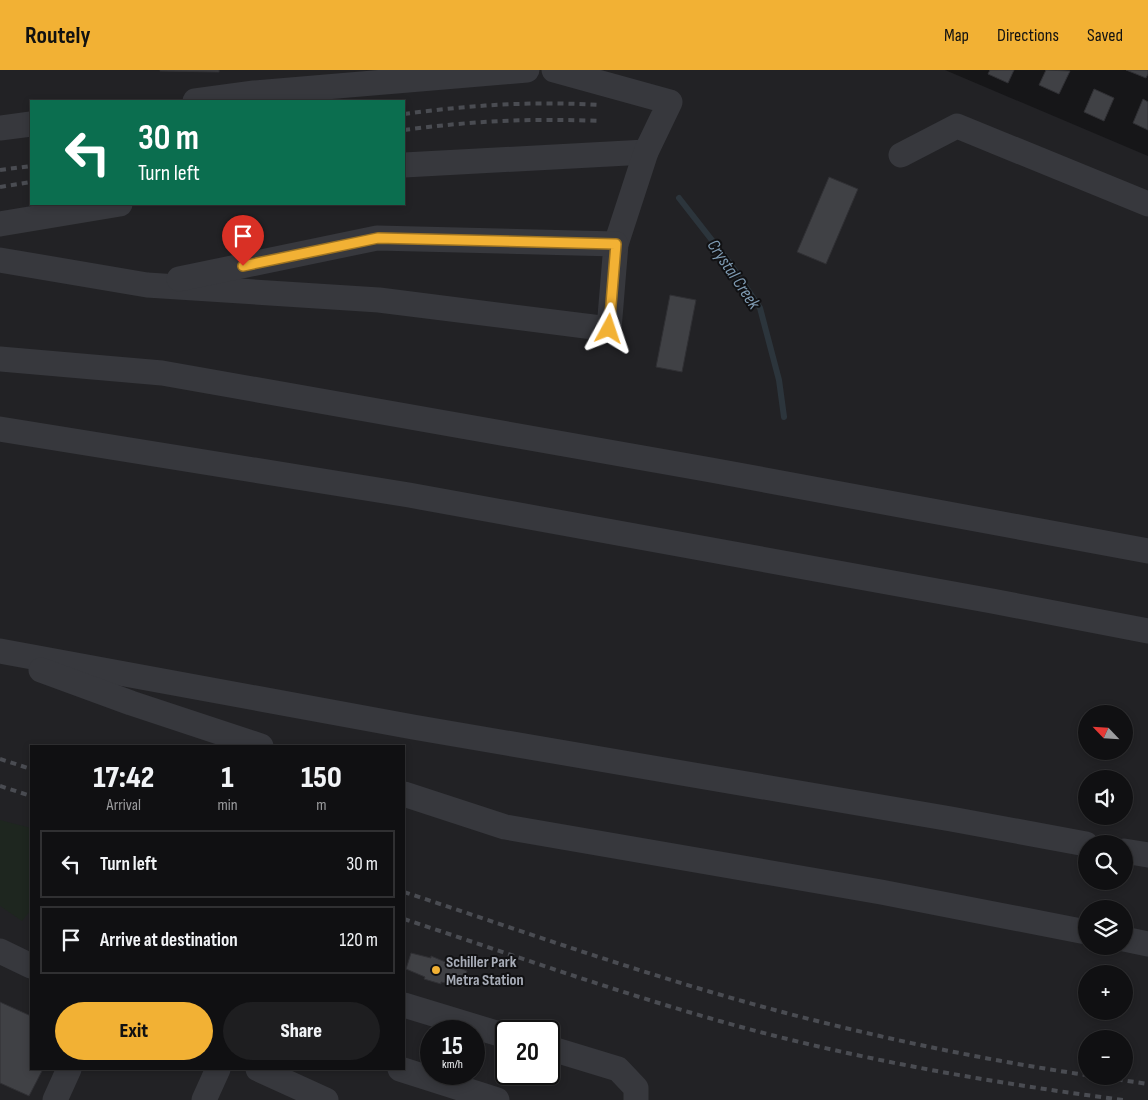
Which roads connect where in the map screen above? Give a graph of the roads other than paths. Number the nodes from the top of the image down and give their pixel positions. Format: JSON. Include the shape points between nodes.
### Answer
{"nodes":[{"id":1,"x":527,"y":70,"type":"edge"},
{"id":2,"x":554,"y":70,"type":"edge"},
{"id":3,"x":202,"y":100,"type":"edge"},
{"id":4,"x":30,"y":124,"type":"edge"},
{"id":5,"x":0,"y":128,"type":"edge"},
{"id":6,"x":646,"y":152,"type":"junction"},
{"id":7,"x":901,"y":155,"type":"dead end"},
{"id":8,"x":405,"y":165,"type":"edge"},
{"id":9,"x":1148,"y":204,"type":"edge"},
{"id":10,"x":114,"y":205,"type":"edge"},
{"id":11,"x":0,"y":224,"type":"edge"},
{"id":12,"x":616,"y":244,"type":"junction"},
{"id":13,"x":0,"y":260,"type":"edge"},
{"id":14,"x":147,"y":285,"type":"junction"},
{"id":15,"x":0,"y":359,"type":"edge"},
{"id":16,"x":0,"y":429,"type":"edge"},
{"id":17,"x":1148,"y":551,"type":"edge"},
{"id":18,"x":1148,"y":631,"type":"edge"},
{"id":19,"x":0,"y":651,"type":"edge"},
{"id":20,"x":0,"y":655,"type":"edge"},
{"id":21,"x":258,"y":745,"type":"edge"},
{"id":22,"x":405,"y":794,"type":"edge"},
{"id":23,"x":1078,"y":843,"type":"edge"},
{"id":24,"x":1133,"y":852,"type":"edge"},
{"id":25,"x":1148,"y":855,"type":"edge"},
{"id":26,"x":1078,"y":930,"type":"edge"},
{"id":27,"x":1133,"y":941,"type":"edge"},
{"id":28,"x":1148,"y":944,"type":"edge"},
{"id":29,"x":0,"y":951,"type":"edge"},
{"id":30,"x":30,"y":966,"type":"edge"},
{"id":31,"x":405,"y":1005,"type":"edge"},
{"id":32,"x":495,"y":1033,"type":"edge"},
{"id":33,"x":560,"y":1051,"type":"edge"},
{"id":34,"x":69,"y":1070,"type":"edge"},
{"id":35,"x":218,"y":1070,"type":"edge"},
{"id":36,"x":260,"y":1070,"type":"edge"},
{"id":37,"x":403,"y":1070,"type":"edge"},
{"id":38,"x":55,"y":1100,"type":"edge"},
{"id":39,"x":204,"y":1100,"type":"edge"},
{"id":40,"x":326,"y":1100,"type":"edge"},
{"id":41,"x":497,"y":1100,"type":"edge"},
{"id":42,"x":636,"y":1100,"type":"edge"}],
"edges":[{"from":1,"to":3,"type":"street"},
{"from":2,"to":6,"type":"street","via":[[670,102]]},
{"from":4,"to":5,"type":"street"},
{"from":6,"to":8,"type":"street"},
{"from":6,"to":12,"type":"street"},
{"from":7,"to":9,"type":"street","via":[[957,126]]},
{"from":10,"to":11,"type":"street"},
{"from":12,"to":14,"type":"street","via":[[378,238]]},
{"from":12,"to":14,"type":"street","via":[[609,329],[379,300]]},
{"from":13,"to":14,"type":"street"},
{"from":15,"to":17,"type":"street","via":[[162,372]]},
{"from":16,"to":18,"type":"street","via":[[409,495]]},
{"from":19,"to":23,"type":"street"},
{"from":20,"to":21,"type":"street"},
{"from":22,"to":26,"type":"street","via":[[505,827],[881,892]]},
{"from":24,"to":25,"type":"street"},
{"from":27,"to":28,"type":"street"},
{"from":29,"to":30,"type":"street"},
{"from":31,"to":32,"type":"street"},
{"from":33,"to":42,"type":"street","via":[[618,1069],[636,1088]]},
{"from":34,"to":38,"type":"street"},
{"from":35,"to":39,"type":"street"},
{"from":36,"to":40,"type":"street"},
{"from":37,"to":41,"type":"street"}]}
